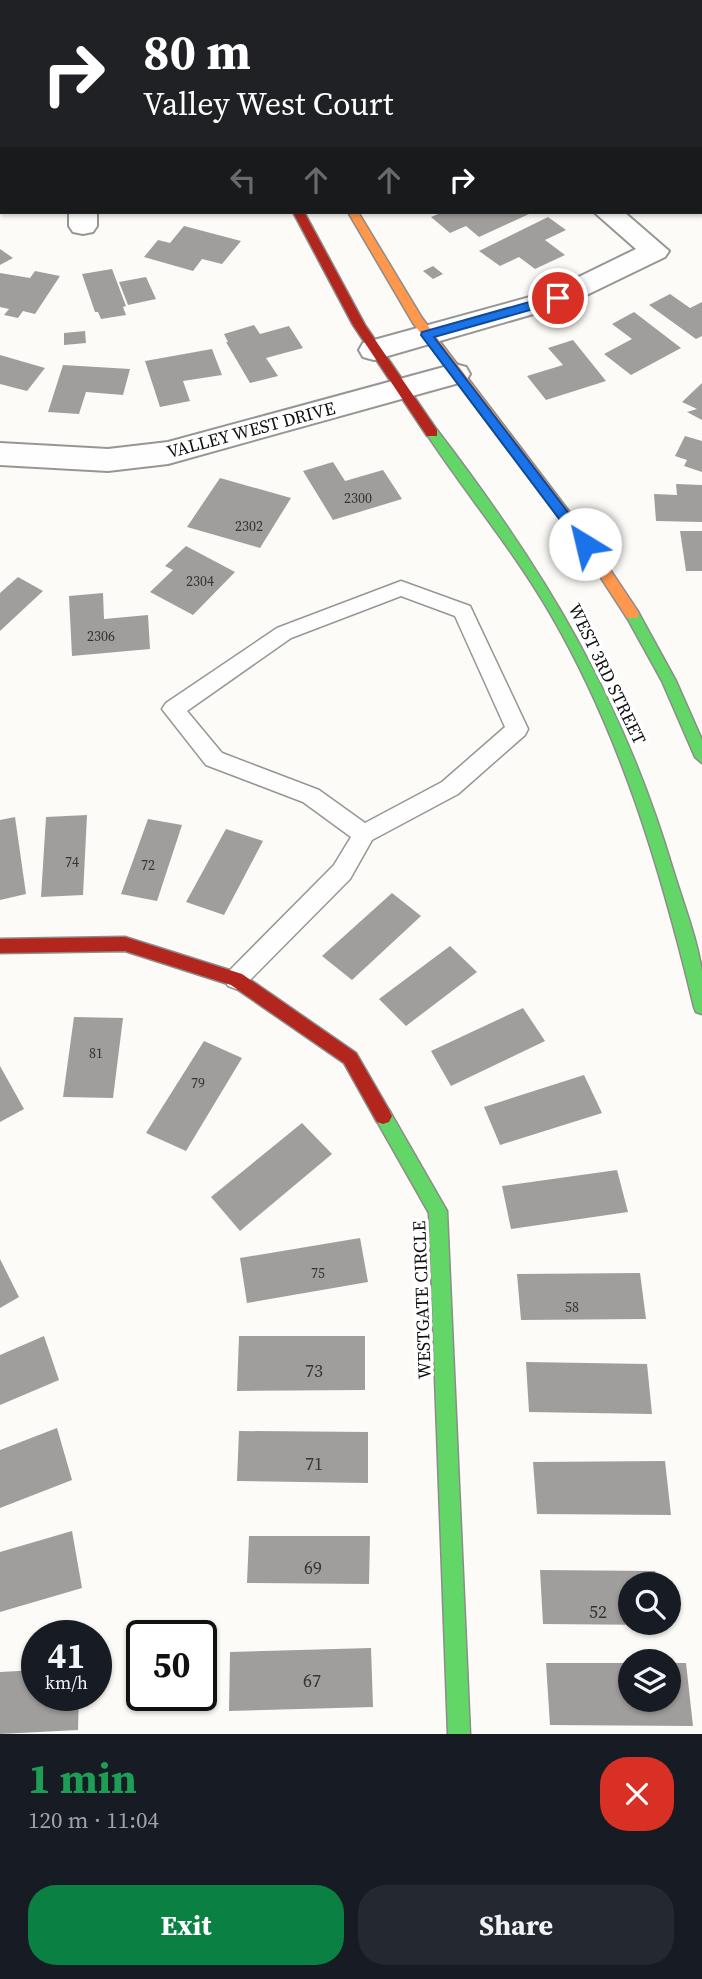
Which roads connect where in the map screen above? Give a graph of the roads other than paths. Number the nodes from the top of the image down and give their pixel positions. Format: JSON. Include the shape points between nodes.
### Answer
{"nodes":[{"id":1,"x":299,"y":214,"type":"edge"},
{"id":2,"x":354,"y":214,"type":"edge"},
{"id":3,"x":610,"y":214,"type":"edge"},
{"id":4,"x":427,"y":335,"type":"junction"},
{"id":5,"x":374,"y":350,"type":"junction"},
{"id":6,"x":455,"y":373,"type":"junction"},
{"id":7,"x":401,"y":389,"type":"junction"},
{"id":8,"x":0,"y":454,"type":"edge"},
{"id":9,"x":702,"y":757,"type":"edge"},
{"id":10,"x":364,"y":834,"type":"junction"},
{"id":11,"x":0,"y":946,"type":"edge"},
{"id":12,"x":236,"y":979,"type":"junction"},
{"id":13,"x":702,"y":1007,"type":"edge"},
{"id":14,"x":459,"y":1734,"type":"edge"}],
"edges":[{"from":1,"to":5,"type":"main road","name":"WEST 3RD STREET"},
{"from":2,"to":4,"type":"main road"},
{"from":3,"to":4,"type":"street","via":[[655,251],[558,298]]},
{"from":4,"to":5,"type":"street"},
{"from":4,"to":6,"type":"main road"},
{"from":5,"to":7,"type":"main road","name":"WEST 3RD STREET"},
{"from":6,"to":7,"type":"street","name":"VALLEY WEST DRIVE"},
{"from":6,"to":9,"type":"main road","via":[[551,496],[629,609],[681,705]]},
{"from":7,"to":8,"type":"street","name":"VALLEY WEST DRIVE","via":[[159,454],[108,460]]},
{"from":7,"to":13,"type":"main road","name":"WEST 3RD STREET","via":[[526,561],[602,701],[668,871]]},
{"from":10,"to":10,"type":"lane","via":[[450,788],[517,729],[463,611],[401,588],[284,633],[173,709],[214,760],[311,796]]},
{"from":10,"to":12,"type":"lane","via":[[342,872]]},
{"from":11,"to":12,"type":"main road","name":"WESTGATE CIRCLE","via":[[125,944]]},
{"from":12,"to":14,"type":"main road","name":"WESTGATE CIRCLE","via":[[350,1058],[438,1211]]}]}
